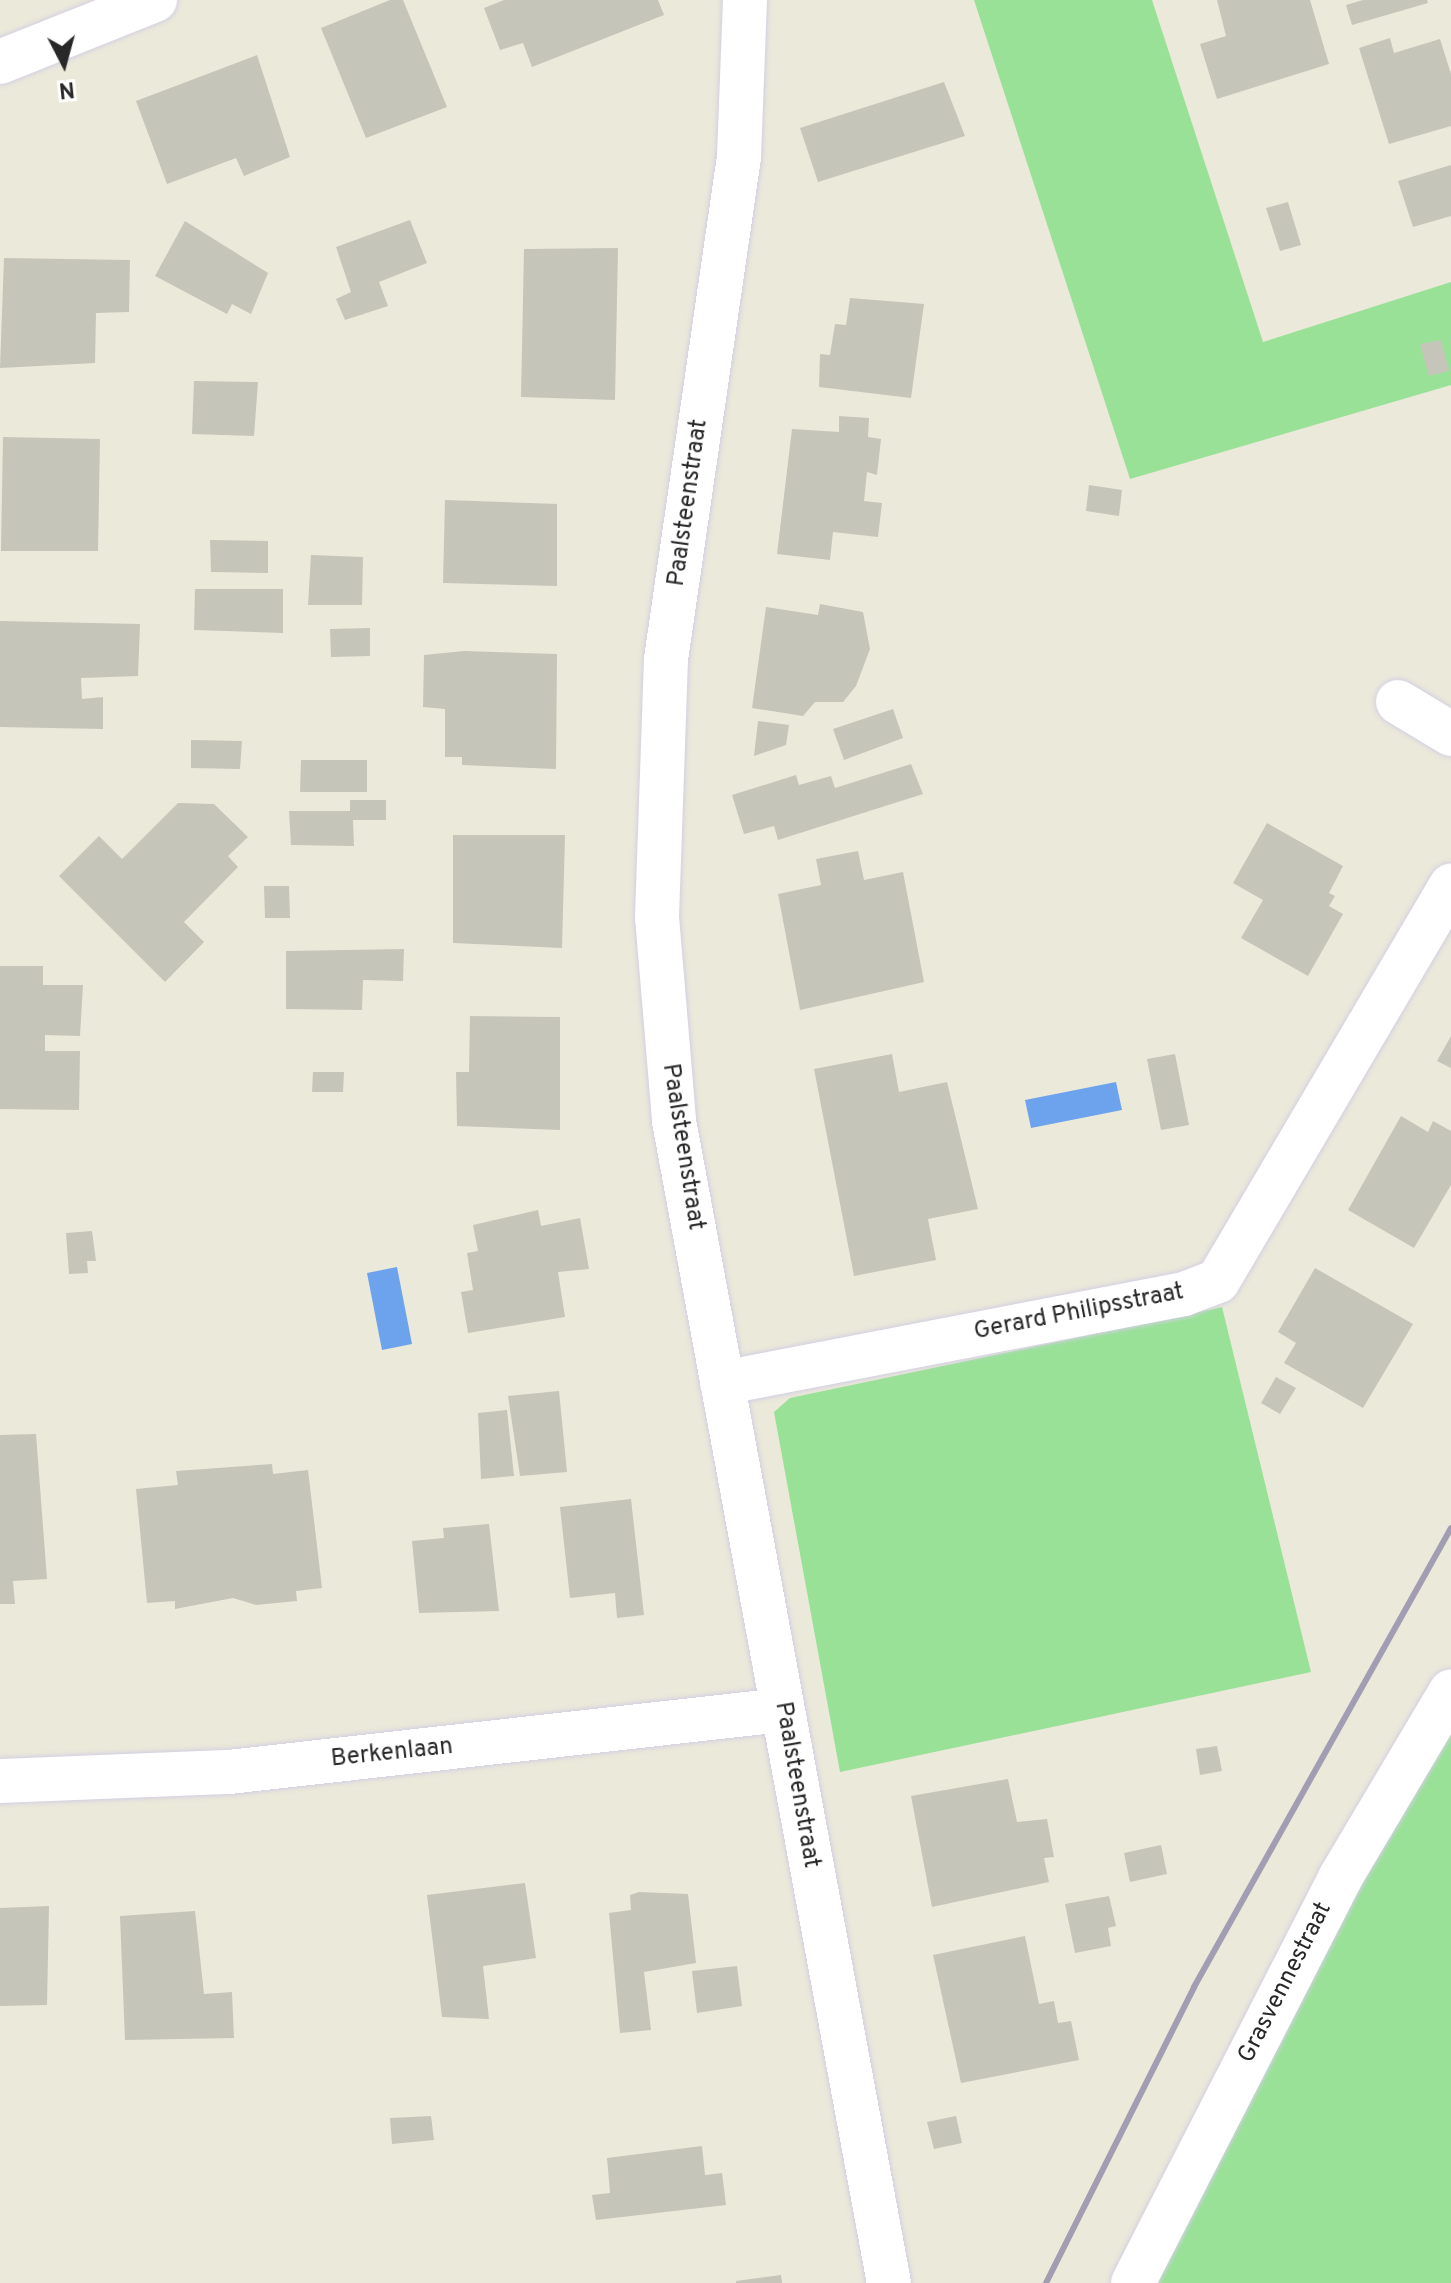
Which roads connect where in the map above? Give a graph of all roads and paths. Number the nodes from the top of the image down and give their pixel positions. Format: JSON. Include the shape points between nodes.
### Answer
{"nodes":[{"id":1,"x":155,"y":0,"type":"edge"},
{"id":2,"x":745,"y":0,"type":"edge"},
{"id":3,"x":0,"y":62,"type":"edge"},
{"id":4,"x":1398,"y":702,"type":"dead end"},
{"id":5,"x":1451,"y":734,"type":"edge"},
{"id":6,"x":1451,"y":885,"type":"edge"},
{"id":7,"x":722,"y":1383,"type":"junction"},
{"id":8,"x":1451,"y":1691,"type":"edge"},
{"id":9,"x":782,"y":1710,"type":"junction"},
{"id":10,"x":0,"y":1781,"type":"edge"},
{"id":11,"x":889,"y":2283,"type":"edge"},
{"id":12,"x":1133,"y":2283,"type":"edge"}],
"edges":[{"from":1,"to":3,"type":"street"},
{"from":2,"to":7,"type":"street","name":"Paalsteenstraat","via":[[739,157],[666,659],[659,793],[657,917],[674,1121]]},
{"from":4,"to":5,"type":"street"},
{"from":6,"to":7,"type":"street","name":"Gerard Philipsstraat","via":[[1218,1281],[1184,1294]]},
{"from":7,"to":9,"type":"street","name":"Paalsteenstraat"},
{"from":8,"to":12,"type":"street","name":"Grasvennestraat","via":[[1340,1878]]},
{"from":9,"to":10,"type":"street","name":"Berkenlaan","via":[[229,1772]]},
{"from":9,"to":11,"type":"street","name":"Paalsteenstraat"}]}
